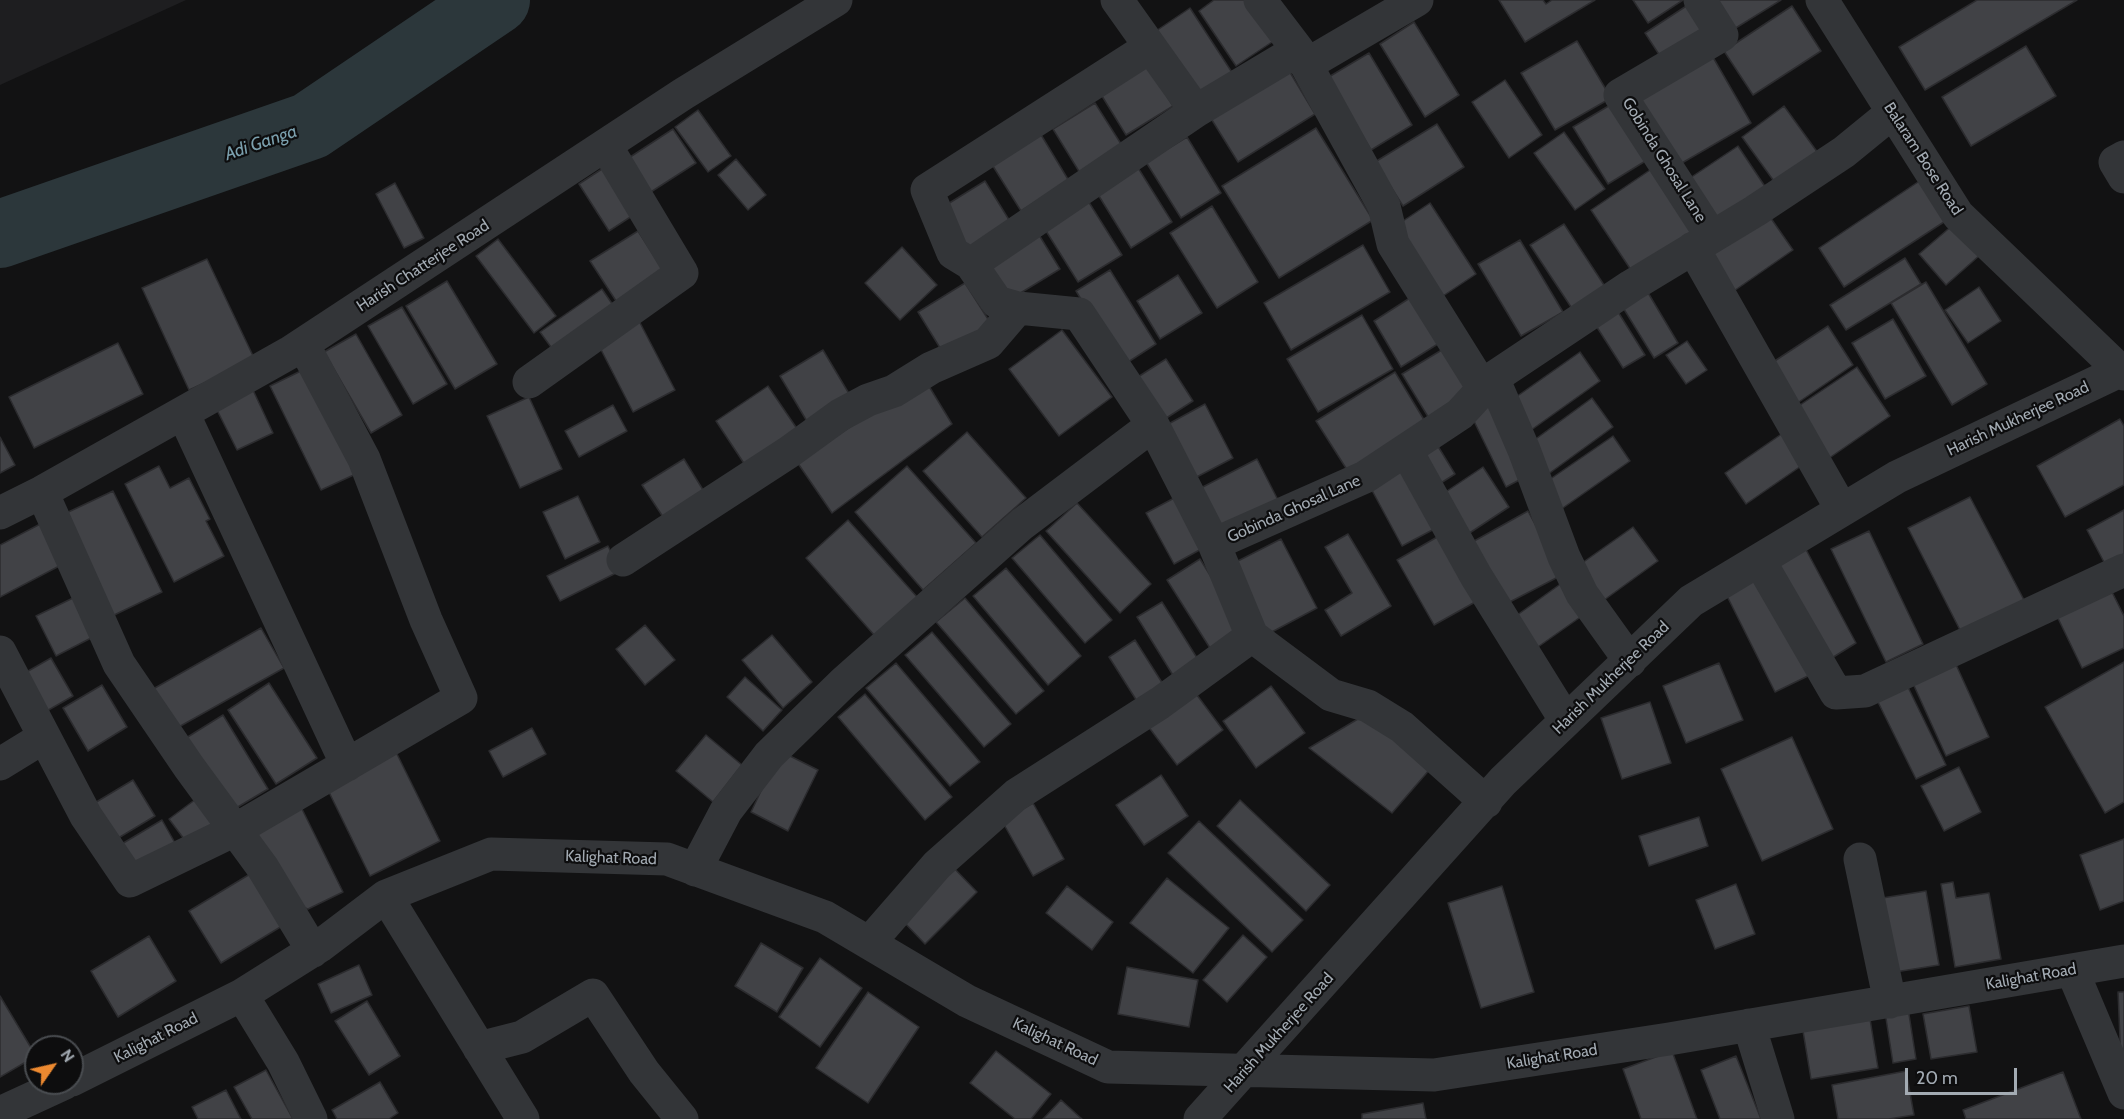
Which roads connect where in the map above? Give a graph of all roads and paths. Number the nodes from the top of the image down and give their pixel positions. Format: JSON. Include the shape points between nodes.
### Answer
{"nodes":[{"id":1,"x":836,"y":0,"type":"edge"},
{"id":2,"x":1117,"y":0,"type":"edge"},
{"id":3,"x":1260,"y":0,"type":"edge"},
{"id":4,"x":1417,"y":0,"type":"edge"},
{"id":5,"x":1700,"y":0,"type":"edge"},
{"id":6,"x":1822,"y":0,"type":"edge"},
{"id":7,"x":1150,"y":47,"type":"junction"},
{"id":8,"x":1302,"y":57,"type":"junction"},
{"id":9,"x":1196,"y":111,"type":"junction"},
{"id":10,"x":1893,"y":112,"type":"junction"},
{"id":11,"x":606,"y":146,"type":"junction"},
{"id":12,"x":2124,"y":157,"type":"edge"},
{"id":13,"x":2124,"y":177,"type":"edge"},
{"id":14,"x":1703,"y":243,"type":"junction"},
{"id":15,"x":971,"y":264,"type":"junction"},
{"id":16,"x":1018,"y":308,"type":"junction"},
{"id":17,"x":303,"y":344,"type":"junction"},
{"id":18,"x":2123,"y":371,"type":"edge"},
{"id":19,"x":529,"y":382,"type":"dead end"},
{"id":20,"x":1488,"y":383,"type":"junction"},
{"id":21,"x":183,"y":413,"type":"junction"},
{"id":22,"x":1153,"y":425,"type":"junction"},
{"id":23,"x":1406,"y":450,"type":"junction"},
{"id":24,"x":42,"y":492,"type":"junction"},
{"id":25,"x":1842,"y":510,"type":"junction"},
{"id":26,"x":0,"y":513,"type":"edge"},
{"id":27,"x":1214,"y":544,"type":"junction"},
{"id":28,"x":623,"y":560,"type":"dead end"},
{"id":29,"x":1759,"y":560,"type":"junction"},
{"id":30,"x":2124,"y":570,"type":"edge"},
{"id":31,"x":1252,"y":636,"type":"junction"},
{"id":32,"x":0,"y":652,"type":"edge"},
{"id":33,"x":1630,"y":661,"type":"junction"},
{"id":34,"x":1566,"y":720,"type":"junction"},
{"id":35,"x":44,"y":737,"type":"junction"},
{"id":36,"x":0,"y":764,"type":"edge"},
{"id":37,"x":347,"y":765,"type":"junction"},
{"id":38,"x":1486,"y":802,"type":"junction"},
{"id":39,"x":235,"y":831,"type":"junction"},
{"id":40,"x":1860,"y":859,"type":"dead end"},
{"id":41,"x":695,"y":870,"type":"junction"},
{"id":42,"x":386,"y":896,"type":"junction"},
{"id":43,"x":869,"y":943,"type":"junction"},
{"id":44,"x":313,"y":951,"type":"junction"},
{"id":45,"x":2124,"y":961,"type":"edge"},
{"id":46,"x":2072,"y":970,"type":"junction"},
{"id":47,"x":243,"y":995,"type":"junction"},
{"id":48,"x":1890,"y":1002,"type":"junction"},
{"id":49,"x":1749,"y":1025,"type":"junction"},
{"id":50,"x":479,"y":1048,"type":"junction"},
{"id":51,"x":1246,"y":1070,"type":"junction"},
{"id":52,"x":84,"y":1074,"type":"edge"},
{"id":53,"x":2124,"y":1093,"type":"edge"},
{"id":54,"x":39,"y":1095,"type":"edge"},
{"id":55,"x":0,"y":1113,"type":"edge"},
{"id":56,"x":311,"y":1119,"type":"edge"},
{"id":57,"x":523,"y":1119,"type":"edge"},
{"id":58,"x":682,"y":1119,"type":"edge"},
{"id":59,"x":1200,"y":1119,"type":"edge"},
{"id":60,"x":1778,"y":1119,"type":"edge"}],
"edges":[{"from":1,"to":11,"type":"street","name":"Harish Chatterjee Road"},
{"from":2,"to":7,"type":"street"},
{"from":3,"to":8,"type":"street"},
{"from":4,"to":8,"type":"street"},
{"from":5,"to":14,"type":"street","name":"Gobinda Ghosal Lane","via":[[1722,35],[1620,95]]},
{"from":6,"to":10,"type":"street","name":"Balaram Bose Road"},
{"from":7,"to":9,"type":"street"},
{"from":7,"to":15,"type":"street","via":[[927,190],[953,253]]},
{"from":8,"to":9,"type":"street"},
{"from":8,"to":20,"type":"street","via":[[1383,206],[1393,244]]},
{"from":9,"to":15,"type":"street"},
{"from":10,"to":14,"type":"street","name":"Gobinda Ghosal Lane","via":[[1844,152]]},
{"from":10,"to":18,"type":"street","name":"Balaram Bose Road","via":[[1958,215]]},
{"from":11,"to":17,"type":"street","name":"Harish Chatterjee Road"},
{"from":11,"to":19,"type":"street","via":[[682,273]]},
{"from":12,"to":13,"type":"street","via":[[2115,162]]},
{"from":14,"to":20,"type":"street","name":"Gobinda Ghosal Lane","via":[[1631,285]]},
{"from":14,"to":25,"type":"street"},
{"from":15,"to":16,"type":"street","via":[[997,302]]},
{"from":16,"to":22,"type":"street","via":[[1079,314]]},
{"from":16,"to":28,"type":"street","via":[[988,344],[931,368],[894,391],[840,415]]},
{"from":17,"to":21,"type":"street","name":"Harish Chatterjee Road"},
{"from":17,"to":37,"type":"street","via":[[364,459],[426,620],[461,698]]},
{"from":18,"to":25,"type":"street","name":"Harish Mukherjee Road","via":[[1897,477]]},
{"from":20,"to":23,"type":"street","name":"Gobinda Ghosal Lane","via":[[1460,414]]},
{"from":20,"to":33,"type":"street","via":[[1524,450],[1582,594]]},
{"from":21,"to":24,"type":"street","name":"Harish Chatterjee Road"},
{"from":21,"to":37,"type":"street"},
{"from":22,"to":27,"type":"street"},
{"from":22,"to":41,"type":"street","via":[[1022,524],[777,747],[726,811]]},
{"from":23,"to":27,"type":"street","name":"Gobinda Ghosal Lane","via":[[1365,477]]},
{"from":23,"to":34,"type":"street","via":[[1476,576]]},
{"from":24,"to":26,"type":"street","name":"Harish Chatterjee Road"},
{"from":24,"to":39,"type":"street","via":[[119,664]]},
{"from":25,"to":29,"type":"street","name":"Harish Mukherjee Road"},
{"from":27,"to":31,"type":"street","name":"Gobinda Ghosal Lane"},
{"from":29,"to":30,"type":"street","via":[[1836,693],[1865,691]]},
{"from":29,"to":33,"type":"street","name":"Harish Mukherjee Road","via":[[1691,601]]},
{"from":31,"to":38,"type":"street","via":[[1331,695],[1368,706],[1402,727]]},
{"from":31,"to":43,"type":"street","via":[[1160,703],[1016,795],[938,865]]},
{"from":32,"to":35,"type":"street"},
{"from":33,"to":34,"type":"street","name":"Harish Mukherjee Road"},
{"from":34,"to":38,"type":"street","name":"Harish Mukherjee Road"},
{"from":35,"to":36,"type":"street"},
{"from":35,"to":39,"type":"street","via":[[86,816],[130,881]]},
{"from":37,"to":39,"type":"street"},
{"from":38,"to":51,"type":"street","name":"Harish Mukherjee Road"},
{"from":39,"to":44,"type":"street"},
{"from":40,"to":48,"type":"street"},
{"from":41,"to":42,"type":"street","name":"Kalighat Road","via":[[667,859],[491,854]]},
{"from":41,"to":43,"type":"street","name":"Kalighat Road","via":[[825,917]]},
{"from":42,"to":44,"type":"street","name":"Kalighat Road"},
{"from":42,"to":50,"type":"street"},
{"from":43,"to":51,"type":"street","name":"Kalighat Road","via":[[967,1001],[1108,1067]]},
{"from":44,"to":47,"type":"street","name":"Kalighat Road"},
{"from":45,"to":46,"type":"street","name":"Kalighat Road"},
{"from":46,"to":48,"type":"street","name":"Kalighat Road"},
{"from":46,"to":53,"type":"street"},
{"from":47,"to":52,"type":"street","name":"Kalighat Road"},
{"from":47,"to":56,"type":"street"},
{"from":48,"to":49,"type":"street","name":"Kalighat Road"},
{"from":49,"to":51,"type":"street","name":"Kalighat Road","via":[[1434,1075]]},
{"from":49,"to":60,"type":"street"},
{"from":50,"to":57,"type":"street"},
{"from":50,"to":58,"type":"street","via":[[522,1037],[593,995],[644,1072]]},
{"from":51,"to":59,"type":"street","name":"Harish Mukherjee Road"},
{"from":54,"to":55,"type":"street"}]}
